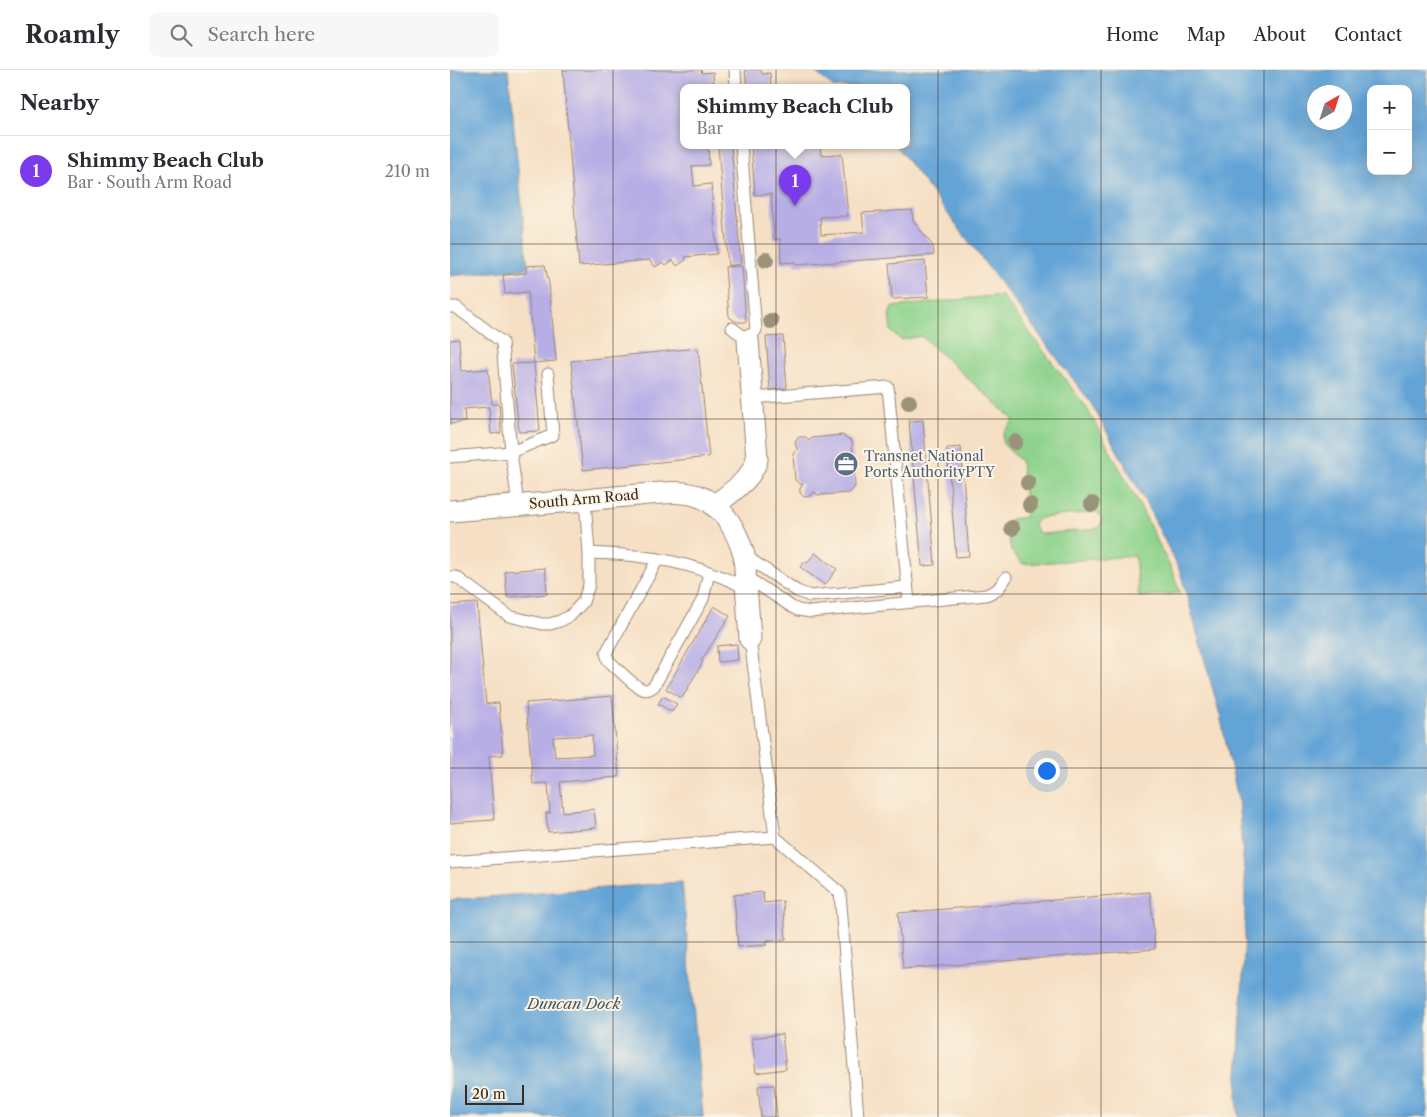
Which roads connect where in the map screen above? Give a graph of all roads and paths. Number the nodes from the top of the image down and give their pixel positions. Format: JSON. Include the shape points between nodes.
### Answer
{"nodes":[{"id":1,"x":735,"y":70,"type":"edge"},
{"id":2,"x":736,"y":84,"type":"edge"},
{"id":3,"x":741,"y":149,"type":"edge"},
{"id":4,"x":450,"y":307,"type":"edge"},
{"id":5,"x":740,"y":334,"type":"joint"},
{"id":6,"x":548,"y":374,"type":"dead end"},
{"id":7,"x":752,"y":398,"type":"junction"},
{"id":8,"x":511,"y":452,"type":"junction"},
{"id":9,"x":450,"y":457,"type":"edge"},
{"id":10,"x":585,"y":500,"type":"junction"},
{"id":11,"x":518,"y":505,"type":"junction"},
{"id":12,"x":714,"y":506,"type":"junction"},
{"id":13,"x":450,"y":511,"type":"edge"},
{"id":14,"x":589,"y":552,"type":"junction"},
{"id":15,"x":658,"y":559,"type":"junction"},
{"id":16,"x":709,"y":572,"type":"junction"},
{"id":17,"x":745,"y":573,"type":"junction"},
{"id":18,"x":450,"y":578,"type":"edge"},
{"id":19,"x":1006,"y":578,"type":"dead end"},
{"id":20,"x":907,"y":587,"type":"junction"},
{"id":21,"x":909,"y":602,"type":"junction"},
{"id":22,"x":750,"y":639,"type":"joint"},
{"id":23,"x":775,"y":837,"type":"junction"},
{"id":24,"x":450,"y":862,"type":"edge"},
{"id":25,"x":858,"y":1117,"type":"edge"}],
"edges":[{"from":1,"to":2,"type":"lane"},
{"from":3,"to":5,"type":"lane","via":[[756,330]]},
{"from":4,"to":8,"type":"lane","via":[[456,306],[502,342]]},
{"from":5,"to":7,"type":"street"},
{"from":6,"to":8,"type":"lane","via":[[554,435]]},
{"from":7,"to":12,"type":"street","via":[[757,452],[755,466],[748,477]]},
{"from":7,"to":20,"type":"lane","via":[[888,387]]},
{"from":8,"to":9,"type":"lane"},
{"from":8,"to":11,"type":"lane"},
{"from":10,"to":11,"type":"street","name":"South Arm Road"},
{"from":10,"to":12,"type":"street","name":"South Arm Road","via":[[669,492],[693,494]]},
{"from":10,"to":14,"type":"lane"},
{"from":11,"to":13,"type":"street","name":"South Arm Road"},
{"from":12,"to":17,"type":"street","name":"South Arm Road","via":[[737,533]]},
{"from":14,"to":15,"type":"lane"},
{"from":14,"to":18,"type":"lane","via":[[589,585],[583,602],[570,616],[550,624],[509,616],[456,577]]},
{"from":15,"to":16,"type":"lane"},
{"from":15,"to":16,"type":"lane","via":[[606,653],[611,663],[644,690],[654,686],[703,599]]},
{"from":16,"to":17,"type":"lane"},
{"from":17,"to":20,"type":"lane","via":[[810,596]]},
{"from":17,"to":21,"type":"lane","via":[[792,607],[805,611]]},
{"from":17,"to":22,"type":"street","name":"South Arm Road"},
{"from":19,"to":21,"type":"lane","via":[[997,590],[986,595]]},
{"from":20,"to":21,"type":"lane"},
{"from":22,"to":23,"type":"lane"},
{"from":23,"to":24,"type":"lane"},
{"from":23,"to":25,"type":"lane","via":[[840,893]]}]}
